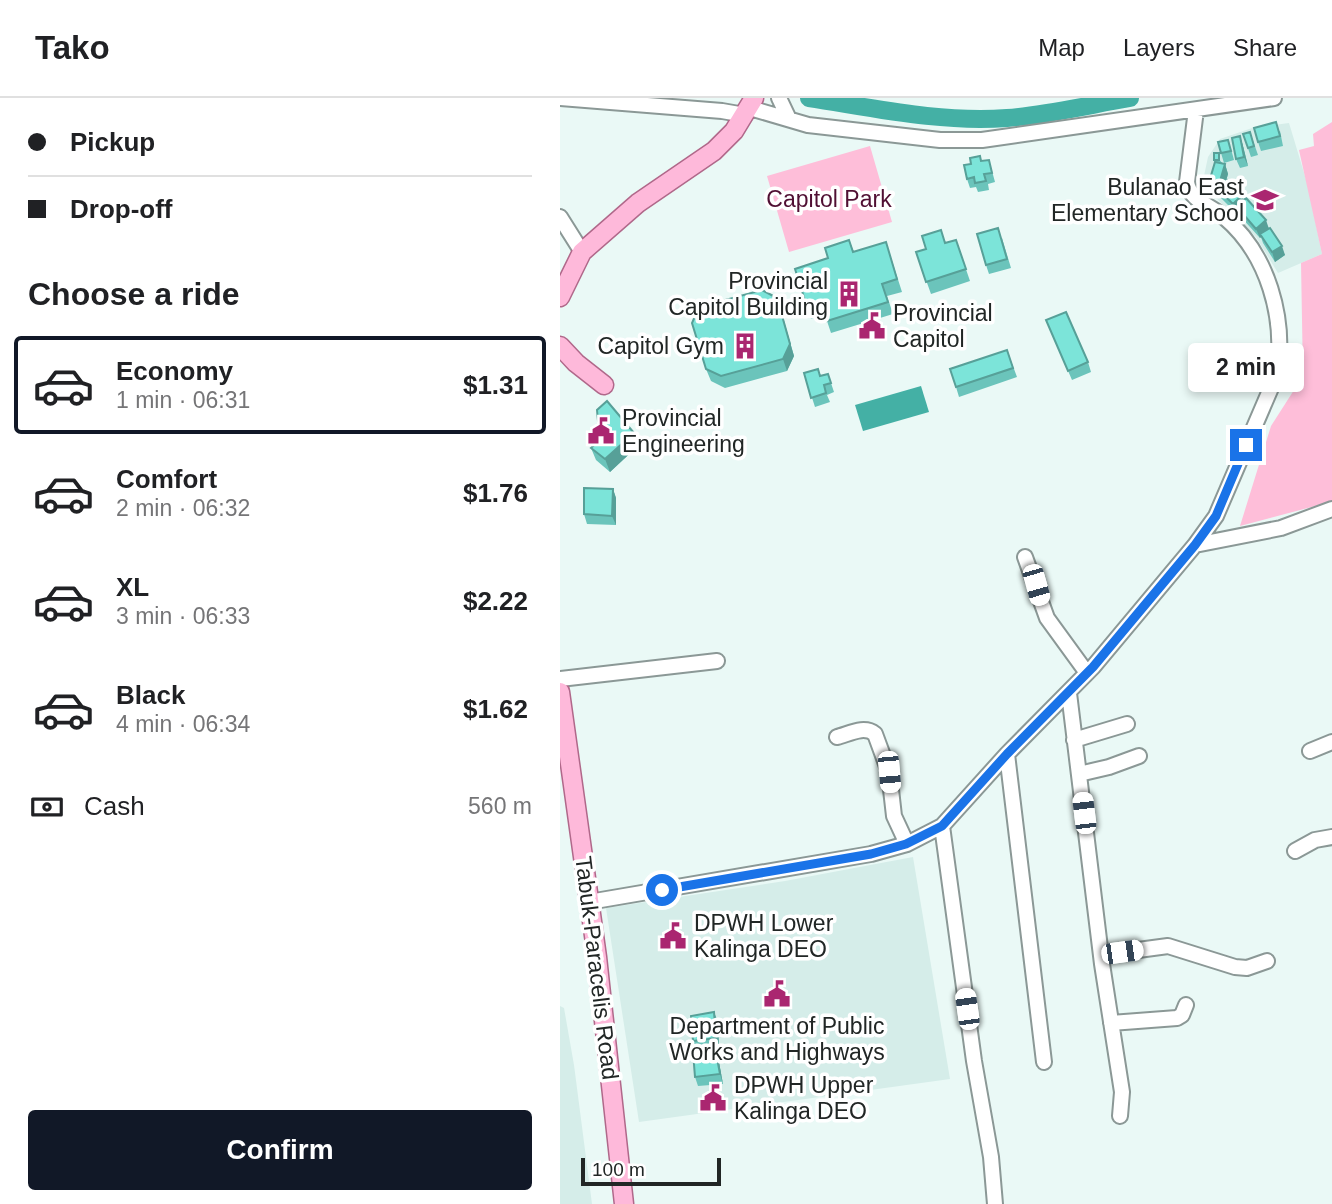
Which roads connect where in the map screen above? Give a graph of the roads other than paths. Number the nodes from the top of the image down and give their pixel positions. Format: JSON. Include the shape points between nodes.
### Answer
{"nodes":[{"id":1,"x":779,"y":98,"type":"edge"},
{"id":2,"x":1274,"y":98,"type":"edge"},
{"id":3,"x":560,"y":99,"type":"edge"},
{"id":4,"x":749,"y":107,"type":"edge"},
{"id":5,"x":1196,"y":110,"type":"junction"},
{"id":6,"x":789,"y":119,"type":"junction"},
{"id":7,"x":560,"y":217,"type":"edge"},
{"id":8,"x":582,"y":252,"type":"junction"},
{"id":9,"x":560,"y":297,"type":"edge"},
{"id":10,"x":560,"y":346,"type":"edge"},
{"id":11,"x":604,"y":385,"type":"dead end"},
{"id":12,"x":1332,"y":509,"type":"edge"},
{"id":13,"x":1216,"y":516,"type":"junction"},
{"id":14,"x":1233,"y":536,"type":"junction"},
{"id":15,"x":1195,"y":545,"type":"junction"},
{"id":16,"x":1025,"y":558,"type":"dead end"},
{"id":17,"x":718,"y":661,"type":"dead end"},
{"id":18,"x":1087,"y":673,"type":"junction"},
{"id":19,"x":560,"y":679,"type":"edge"},
{"id":20,"x":560,"y":692,"type":"edge"},
{"id":21,"x":1069,"y":693,"type":"junction"},
{"id":22,"x":1127,"y":723,"type":"dead end"},
{"id":23,"x":837,"y":737,"type":"dead end"},
{"id":24,"x":1074,"y":740,"type":"junction"},
{"id":25,"x":1332,"y":742,"type":"edge"},
{"id":26,"x":1310,"y":751,"type":"dead end"},
{"id":27,"x":1007,"y":754,"type":"junction"},
{"id":28,"x":1139,"y":756,"type":"dead end"},
{"id":29,"x":1079,"y":774,"type":"junction"},
{"id":30,"x":942,"y":826,"type":"junction"},
{"id":31,"x":1332,"y":836,"type":"edge"},
{"id":32,"x":906,"y":844,"type":"junction"},
{"id":33,"x":1295,"y":851,"type":"dead end"},
{"id":34,"x":589,"y":902,"type":"junction"},
{"id":35,"x":1101,"y":955,"type":"junction"},
{"id":36,"x":1267,"y":961,"type":"dead end"},
{"id":37,"x":1186,"y":1005,"type":"dead end"},
{"id":38,"x":1111,"y":1023,"type":"junction"},
{"id":39,"x":1044,"y":1062,"type":"dead end"},
{"id":40,"x":1120,"y":1116,"type":"dead end"},
{"id":41,"x":624,"y":1204,"type":"edge"},
{"id":42,"x":995,"y":1204,"type":"edge"}],
"edges":[{"from":1,"to":6,"type":"street"},
{"from":2,"to":5,"type":"street"},
{"from":3,"to":4,"type":"street","via":[[723,111]]},
{"from":4,"to":6,"type":"street"},
{"from":4,"to":8,"type":"main road","via":[[714,151],[638,204]]},
{"from":5,"to":6,"type":"street","via":[[982,141],[808,125]]},
{"from":5,"to":13,"type":"street","via":[[1188,191],[1226,218],[1252,248],[1268,281],[1281,349],[1277,374]]},
{"from":7,"to":8,"type":"street"},
{"from":8,"to":9,"type":"main road"},
{"from":10,"to":11,"type":"main road"},
{"from":12,"to":14,"type":"street","via":[[1281,528]]},
{"from":13,"to":14,"type":"street"},
{"from":13,"to":15,"type":"street"},
{"from":14,"to":15,"type":"street"},
{"from":15,"to":18,"type":"street"},
{"from":16,"to":18,"type":"street","via":[[1047,618]]},
{"from":17,"to":19,"type":"street"},
{"from":18,"to":21,"type":"street"},
{"from":20,"to":34,"type":"main road","name":"Tabuk-Paracelis Road"},
{"from":21,"to":24,"type":"street"},
{"from":21,"to":27,"type":"street"},
{"from":22,"to":24,"type":"street"},
{"from":23,"to":32,"type":"street","via":[[863,729],[875,734],[889,772],[894,816]]},
{"from":24,"to":29,"type":"street"},
{"from":25,"to":26,"type":"street"},
{"from":27,"to":30,"type":"street"},
{"from":27,"to":39,"type":"street"},
{"from":28,"to":29,"type":"street"},
{"from":29,"to":35,"type":"street"},
{"from":30,"to":32,"type":"street"},
{"from":30,"to":42,"type":"street"},
{"from":31,"to":33,"type":"street"},
{"from":32,"to":34,"type":"street","via":[[858,857]]},
{"from":34,"to":41,"type":"main road","name":"Tabuk-Paracelis Road"},
{"from":35,"to":36,"type":"street","via":[[1168,946],[1235,967]]},
{"from":35,"to":38,"type":"street"},
{"from":37,"to":38,"type":"street","via":[[1177,1018]]},
{"from":38,"to":40,"type":"street","via":[[1122,1091]]}]}
